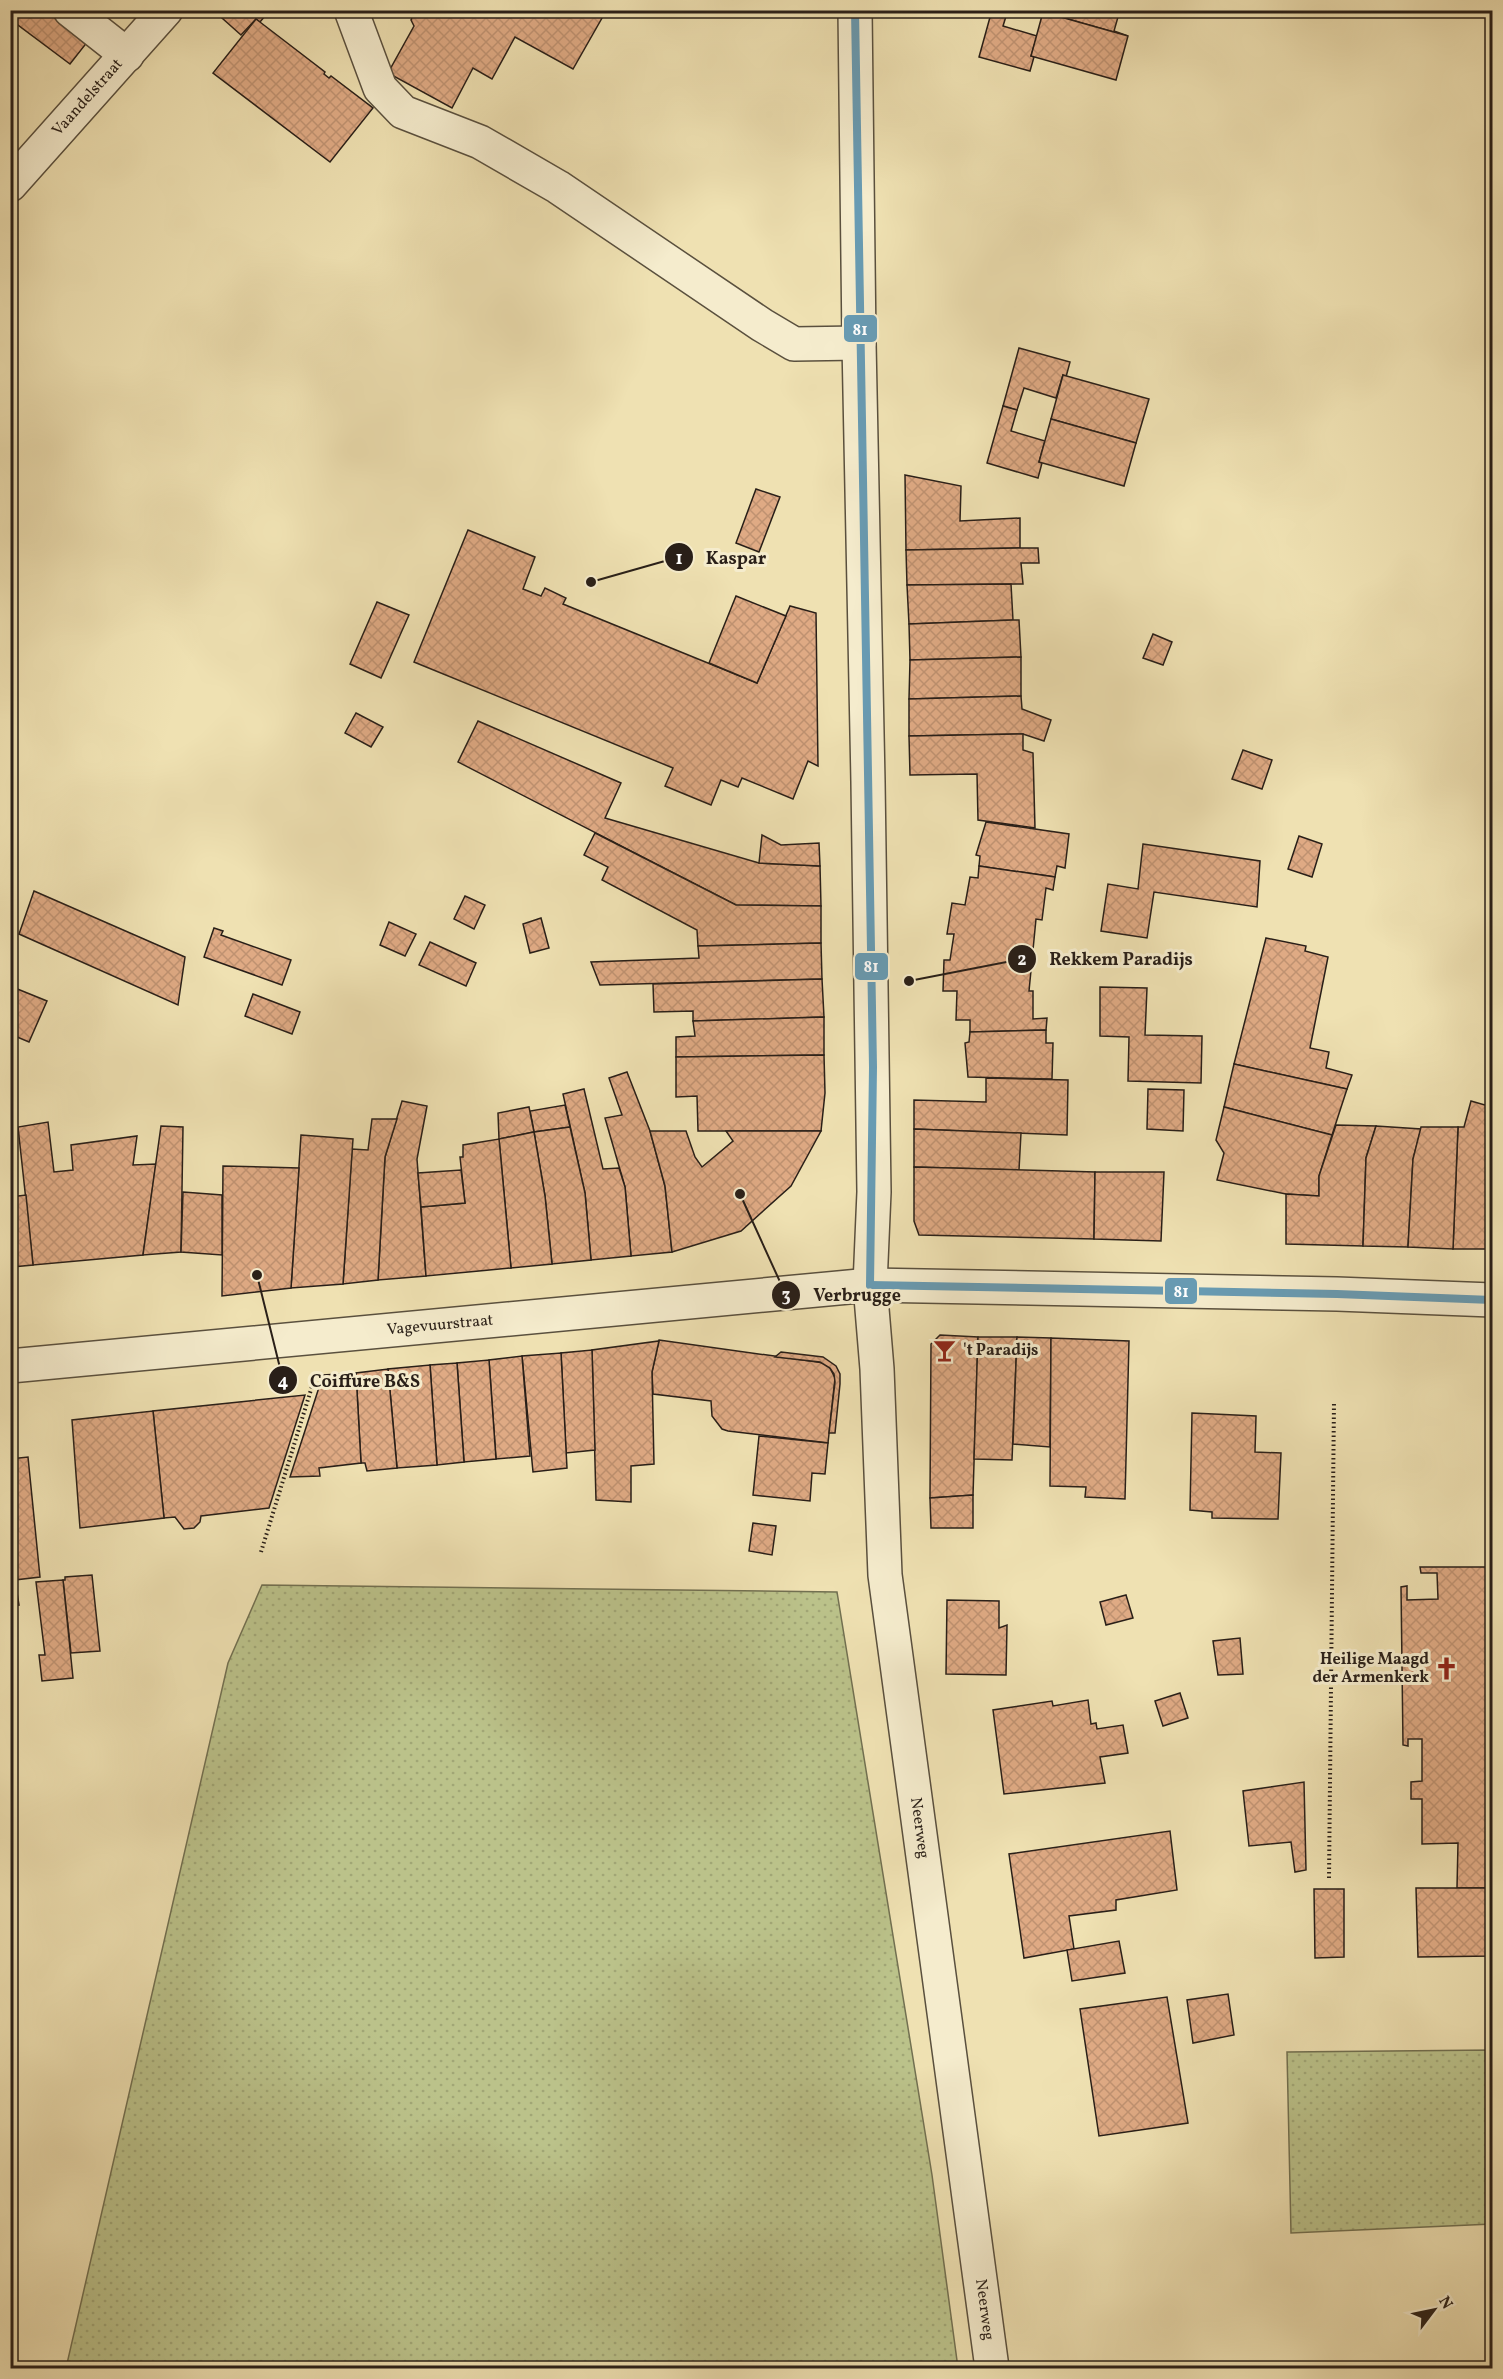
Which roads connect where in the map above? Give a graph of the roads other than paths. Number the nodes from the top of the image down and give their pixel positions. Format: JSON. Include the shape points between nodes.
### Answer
{"nodes":[{"id":1,"x":70,"y":10,"type":"edge"},
{"id":2,"x":166,"y":10,"type":"edge"},
{"id":3,"x":351,"y":10,"type":"edge"},
{"id":4,"x":855,"y":10,"type":"edge"},
{"id":5,"x":127,"y":55,"type":"junction"},
{"id":6,"x":10,"y":185,"type":"edge"},
{"id":7,"x":859,"y":343,"type":"junction"},
{"id":8,"x":870,"y":1285,"type":"junction"},
{"id":9,"x":1492,"y":1300,"type":"edge"},
{"id":10,"x":10,"y":1366,"type":"edge"},
{"id":11,"x":992,"y":2368,"type":"edge"}],
"edges":[{"from":1,"to":5,"type":"street"},
{"from":2,"to":5,"type":"street","name":"Vaandelstraat"},
{"from":3,"to":7,"type":"street","via":[[380,88],[403,112],[480,142],[558,187],[794,344]]},
{"from":4,"to":7,"type":"street","name":"Neerweg"},
{"from":5,"to":6,"type":"street","name":"Vaandelstraat"},
{"from":7,"to":8,"type":"street","name":"Neerweg","via":[[874,1192]]},
{"from":8,"to":9,"type":"street","name":"Vagevuurstraat"},
{"from":8,"to":10,"type":"street","name":"Vagevuurstraat"},
{"from":8,"to":11,"type":"street","name":"Neerweg","via":[[885,1575]]}]}
